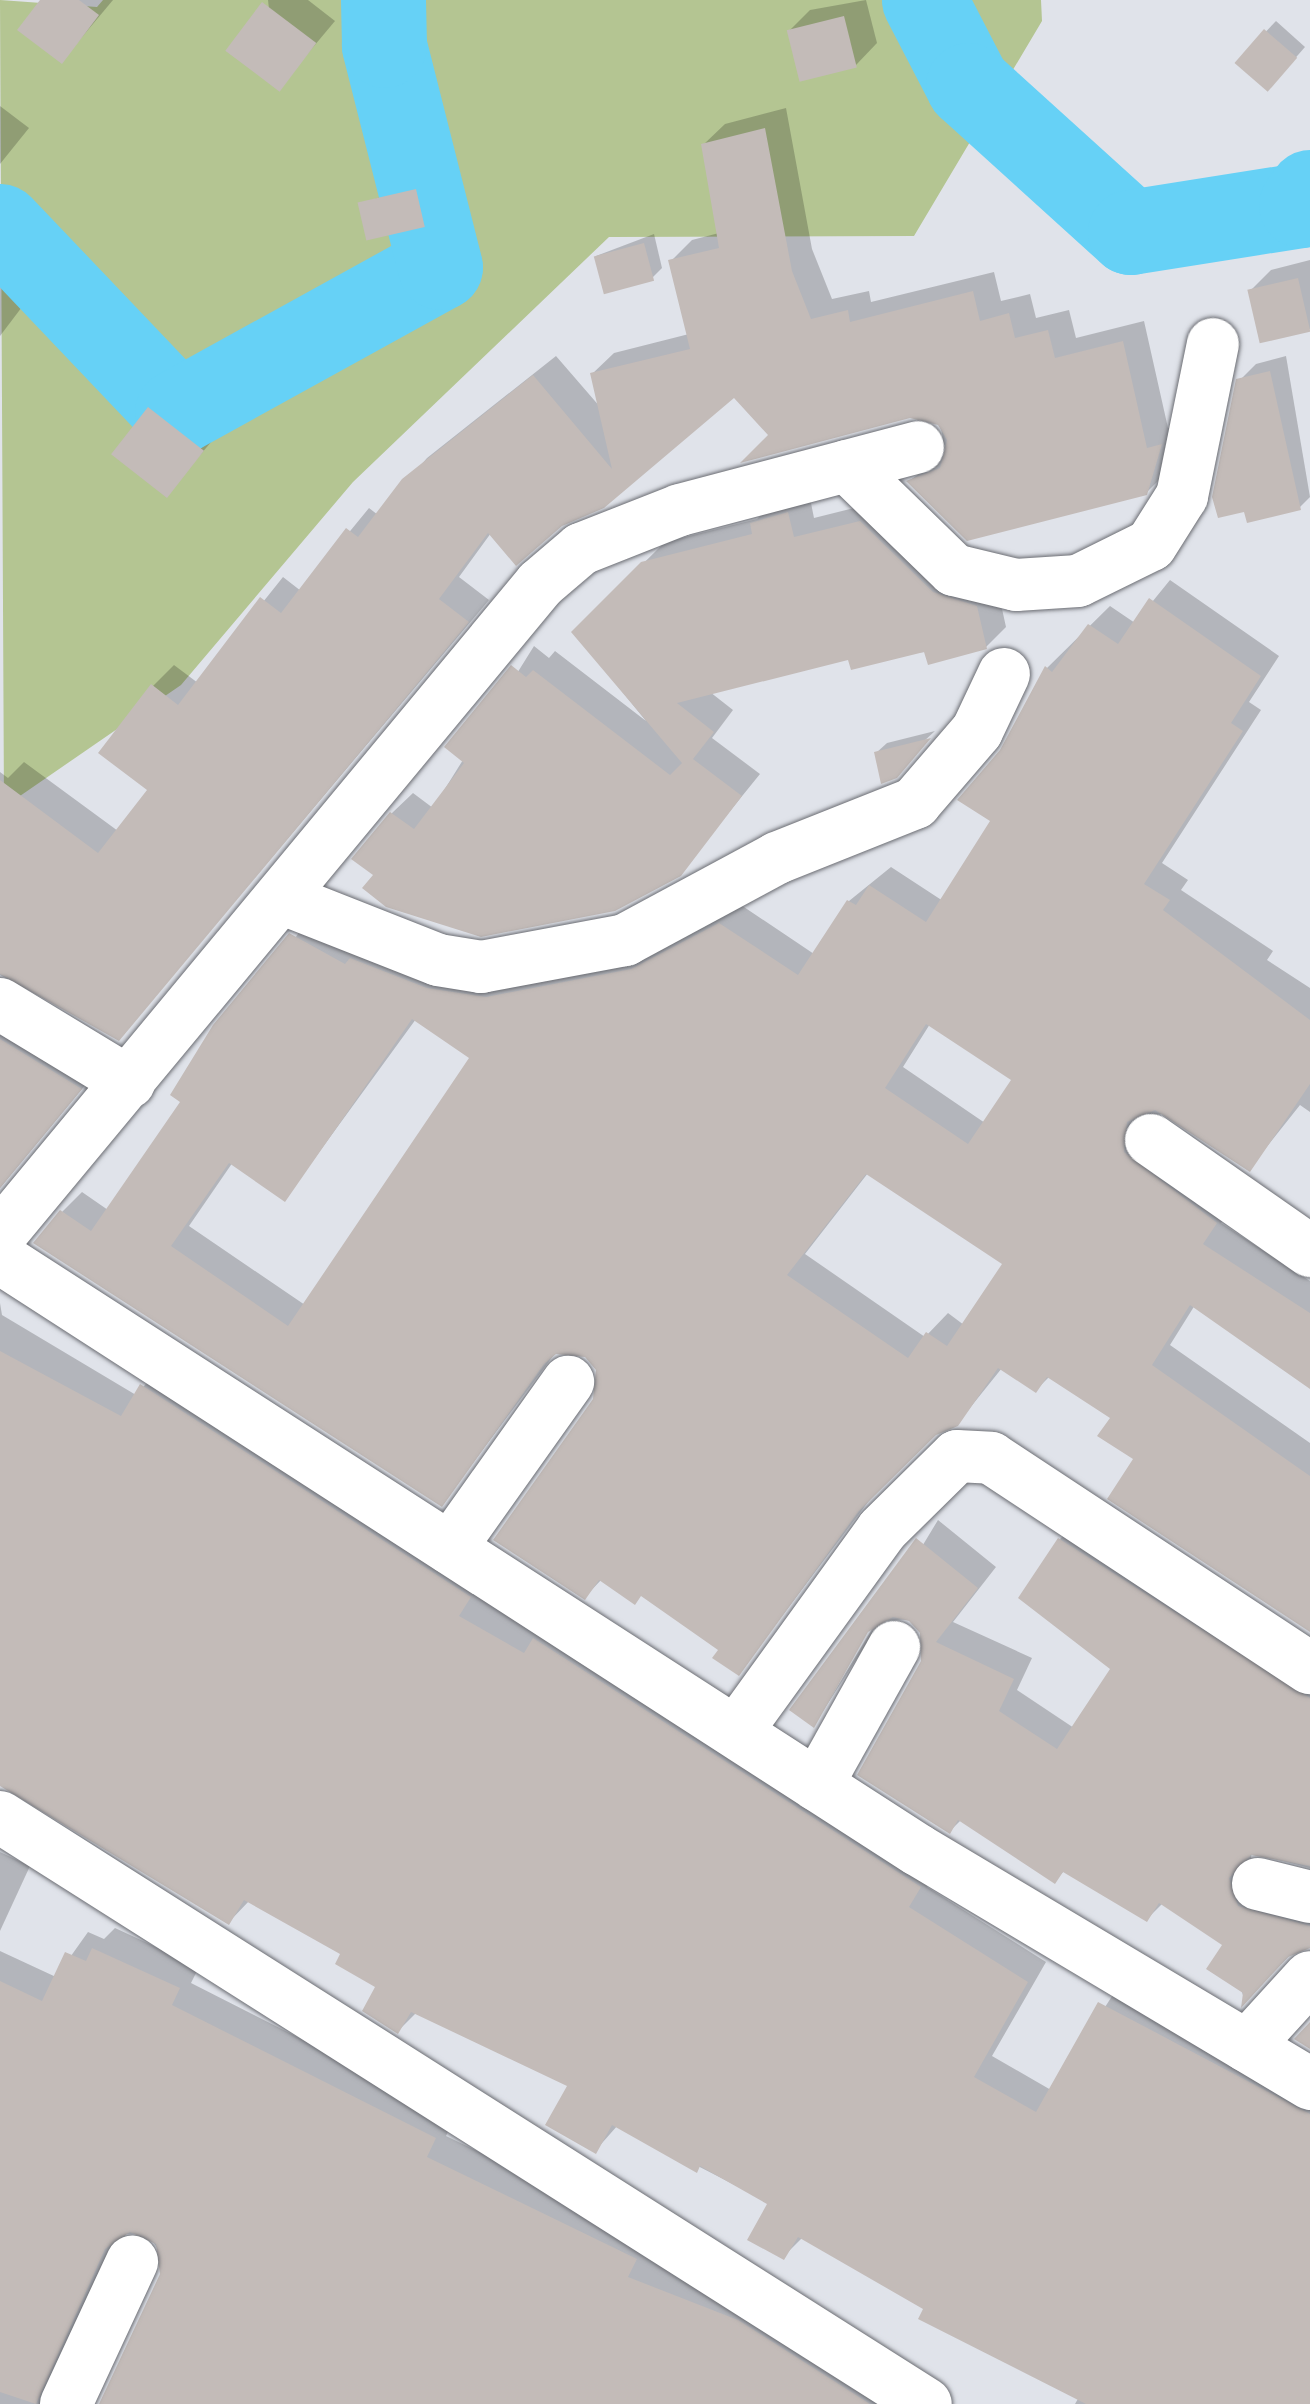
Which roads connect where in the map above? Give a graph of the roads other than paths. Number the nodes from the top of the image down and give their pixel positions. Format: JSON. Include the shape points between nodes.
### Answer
{"nodes":[{"id":1,"x":1212,"y":344,"type":"dead end"},
{"id":2,"x":918,"y":447,"type":"dead end"},
{"id":3,"x":847,"y":466,"type":"junction"},
{"id":4,"x":1004,"y":674,"type":"dead end"},
{"id":5,"x":286,"y":900,"type":"junction"},
{"id":6,"x":0,"y":1004,"type":"edge"},
{"id":7,"x":129,"y":1082,"type":"junction"},
{"id":8,"x":1152,"y":1140,"type":"dead end"},
{"id":9,"x":0,"y":1235,"type":"edge"},
{"id":10,"x":1310,"y":1251,"type":"edge"},
{"id":11,"x":0,"y":1258,"type":"edge"},
{"id":12,"x":568,"y":1382,"type":"dead end"},
{"id":13,"x":450,"y":1548,"type":"junction"},
{"id":14,"x":894,"y":1646,"type":"dead end"},
{"id":15,"x":1310,"y":1668,"type":"edge"},
{"id":16,"x":736,"y":1732,"type":"junction"},
{"id":17,"x":817,"y":1784,"type":"junction"},
{"id":18,"x":0,"y":1816,"type":"edge"},
{"id":19,"x":1258,"y":1884,"type":"dead end"},
{"id":20,"x":1310,"y":1896,"type":"edge"},
{"id":21,"x":1310,"y":1976,"type":"edge"},
{"id":22,"x":1247,"y":2046,"type":"junction"},
{"id":23,"x":1310,"y":2084,"type":"edge"},
{"id":24,"x":132,"y":2262,"type":"dead end"},
{"id":25,"x":66,"y":2404,"type":"edge"},
{"id":26,"x":926,"y":2404,"type":"edge"}],
"edges":[{"from":1,"to":3,"type":"street","via":[[1182,496],[1151,545],[1078,581],[1016,585],[954,570]]},
{"from":2,"to":3,"type":"street"},
{"from":3,"to":5,"type":"street","via":[[680,510],[581,550],[493,639]]},
{"from":4,"to":5,"type":"street","via":[[977,731],[915,803],[777,858],[625,940],[481,967],[438,960]]},
{"from":5,"to":7,"type":"street"},
{"from":6,"to":7,"type":"street"},
{"from":7,"to":9,"type":"street"},
{"from":8,"to":10,"type":"street"},
{"from":11,"to":13,"type":"street"},
{"from":12,"to":13,"type":"street"},
{"from":13,"to":16,"type":"street"},
{"from":14,"to":17,"type":"street"},
{"from":15,"to":16,"type":"street","via":[[991,1458],[958,1456],[882,1530]]},
{"from":16,"to":17,"type":"street"},
{"from":17,"to":22,"type":"street"},
{"from":18,"to":26,"type":"street"},
{"from":19,"to":20,"type":"street"},
{"from":21,"to":22,"type":"street"},
{"from":22,"to":23,"type":"street"},
{"from":24,"to":25,"type":"street"}]}
